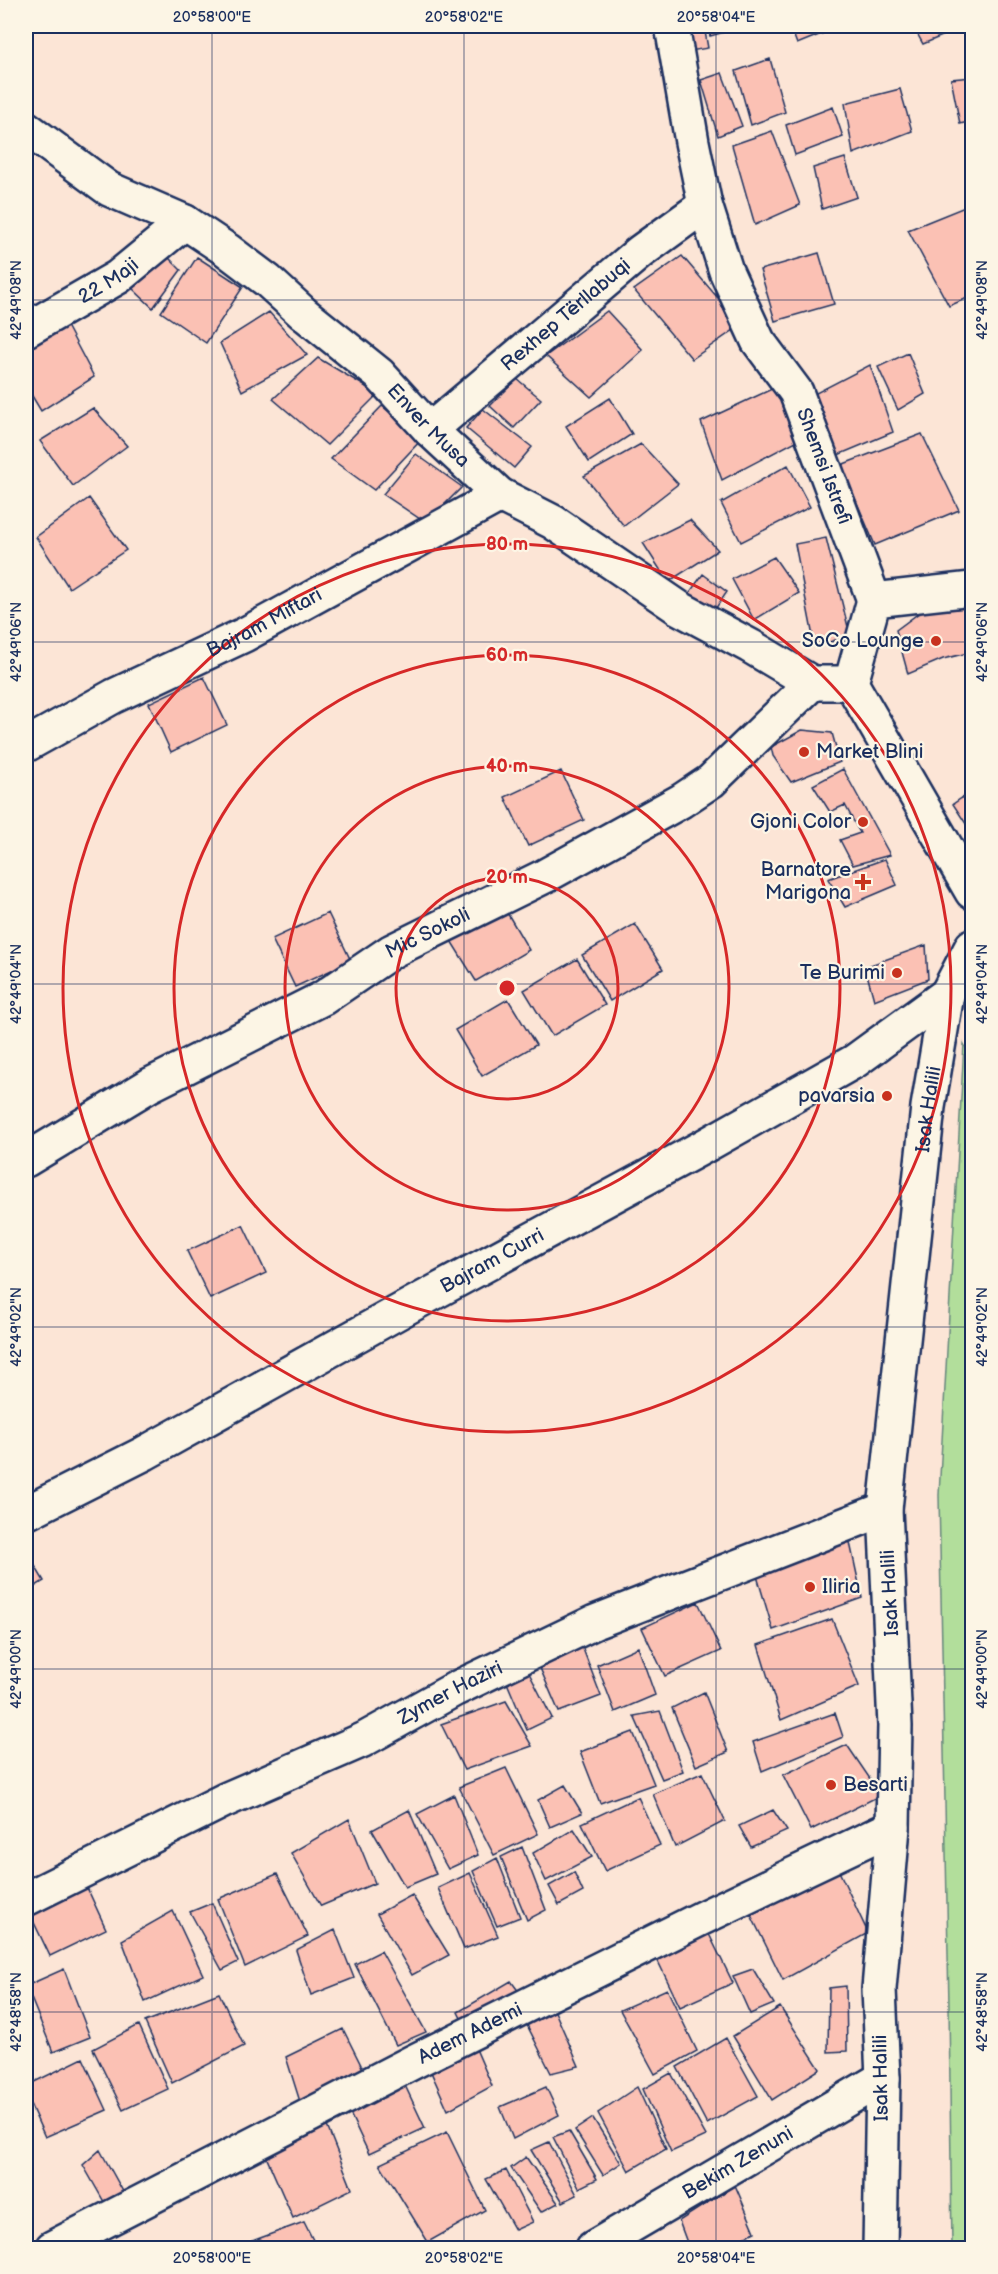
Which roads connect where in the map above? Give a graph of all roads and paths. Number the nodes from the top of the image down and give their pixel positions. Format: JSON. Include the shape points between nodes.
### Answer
{"nodes":[{"id":1,"x":672,"y":26,"type":"edge"},
{"id":2,"x":26,"y":128,"type":"edge"},
{"id":3,"x":705,"y":205,"type":"junction"},
{"id":4,"x":185,"y":222,"type":"junction"},
{"id":5,"x":26,"y":330,"type":"edge"},
{"id":6,"x":430,"y":430,"type":"junction"},
{"id":7,"x":500,"y":495,"type":"junction"},
{"id":8,"x":972,"y":589,"type":"edge"},
{"id":9,"x":874,"y":600,"type":"junction"},
{"id":10,"x":812,"y":683,"type":"junction"},
{"id":11,"x":851,"y":683,"type":"junction"},
{"id":12,"x":26,"y":745,"type":"edge"},
{"id":13,"x":972,"y":892,"type":"edge"},
{"id":14,"x":972,"y":946,"type":"edge"},
{"id":15,"x":947,"y":994,"type":"junction"},
{"id":16,"x":26,"y":1160,"type":"edge"},
{"id":17,"x":885,"y":1509,"type":"junction"},
{"id":18,"x":26,"y":1513,"type":"edge"},
{"id":19,"x":893,"y":1827,"type":"junction"},
{"id":20,"x":26,"y":1899,"type":"edge"},
{"id":21,"x":883,"y":2078,"type":"junction"},
{"id":22,"x":880,"y":2240,"type":"edge"},
{"id":23,"x":52,"y":2248,"type":"edge"},
{"id":24,"x":593,"y":2248,"type":"edge"},
{"id":25,"x":852,"y":2248,"type":"edge"}],
"edges":[{"from":1,"to":3,"type":"street","name":"Shemsi Istrefi"},
{"from":2,"to":4,"type":"street","name":"Enver Musa","via":[[109,189]]},
{"from":3,"to":6,"type":"street","name":"Rexhep Tërllabuqi","via":[[640,252]]},
{"from":3,"to":9,"type":"street","name":"Shemsi Istrefi","via":[[726,271],[758,341],[796,392]]},
{"from":4,"to":5,"type":"street","name":"22 Maji","via":[[118,277]]},
{"from":4,"to":6,"type":"street","name":"Enver Musa","via":[[268,281],[379,374]]},
{"from":6,"to":7,"type":"street","name":"Enver Musa"},
{"from":7,"to":10,"type":"street","name":"Enver Musa","via":[[553,522],[679,608]]},
{"from":7,"to":12,"type":"street","name":"Bajram Miftari","via":[[244,635],[114,696]]},
{"from":8,"to":9,"type":"street"},
{"from":9,"to":11,"type":"street"},
{"from":10,"to":11,"type":"street"},
{"from":10,"to":16,"type":"street","name":"Mic Sokoli","via":[[711,782],[681,801],[545,876],[392,951],[323,998],[150,1085]]},
{"from":11,"to":13,"type":"street"},
{"from":14,"to":15,"type":"street","name":"Isak Halili"},
{"from":15,"to":17,"type":"street","name":"Isak Halili","via":[[916,1204]]},
{"from":15,"to":18,"type":"street","name":"Bajram Curri","via":[[855,1061],[701,1148],[222,1411]]},
{"from":17,"to":19,"type":"street","name":"Isak Halili","via":[[895,1726]]},
{"from":17,"to":20,"type":"street","name":"Zymer Haziri","via":[[595,1622],[455,1689],[363,1740],[225,1800]]},
{"from":19,"to":21,"type":"street","name":"Isak Halili","via":[[879,1989]]},
{"from":19,"to":23,"type":"street","name":"Adem Ademi","via":[[413,2062]]},
{"from":21,"to":22,"type":"street","name":"Isak Halili"},
{"from":21,"to":24,"type":"street","name":"Bekim Zenuni"},
{"from":22,"to":25,"type":"street"}]}
